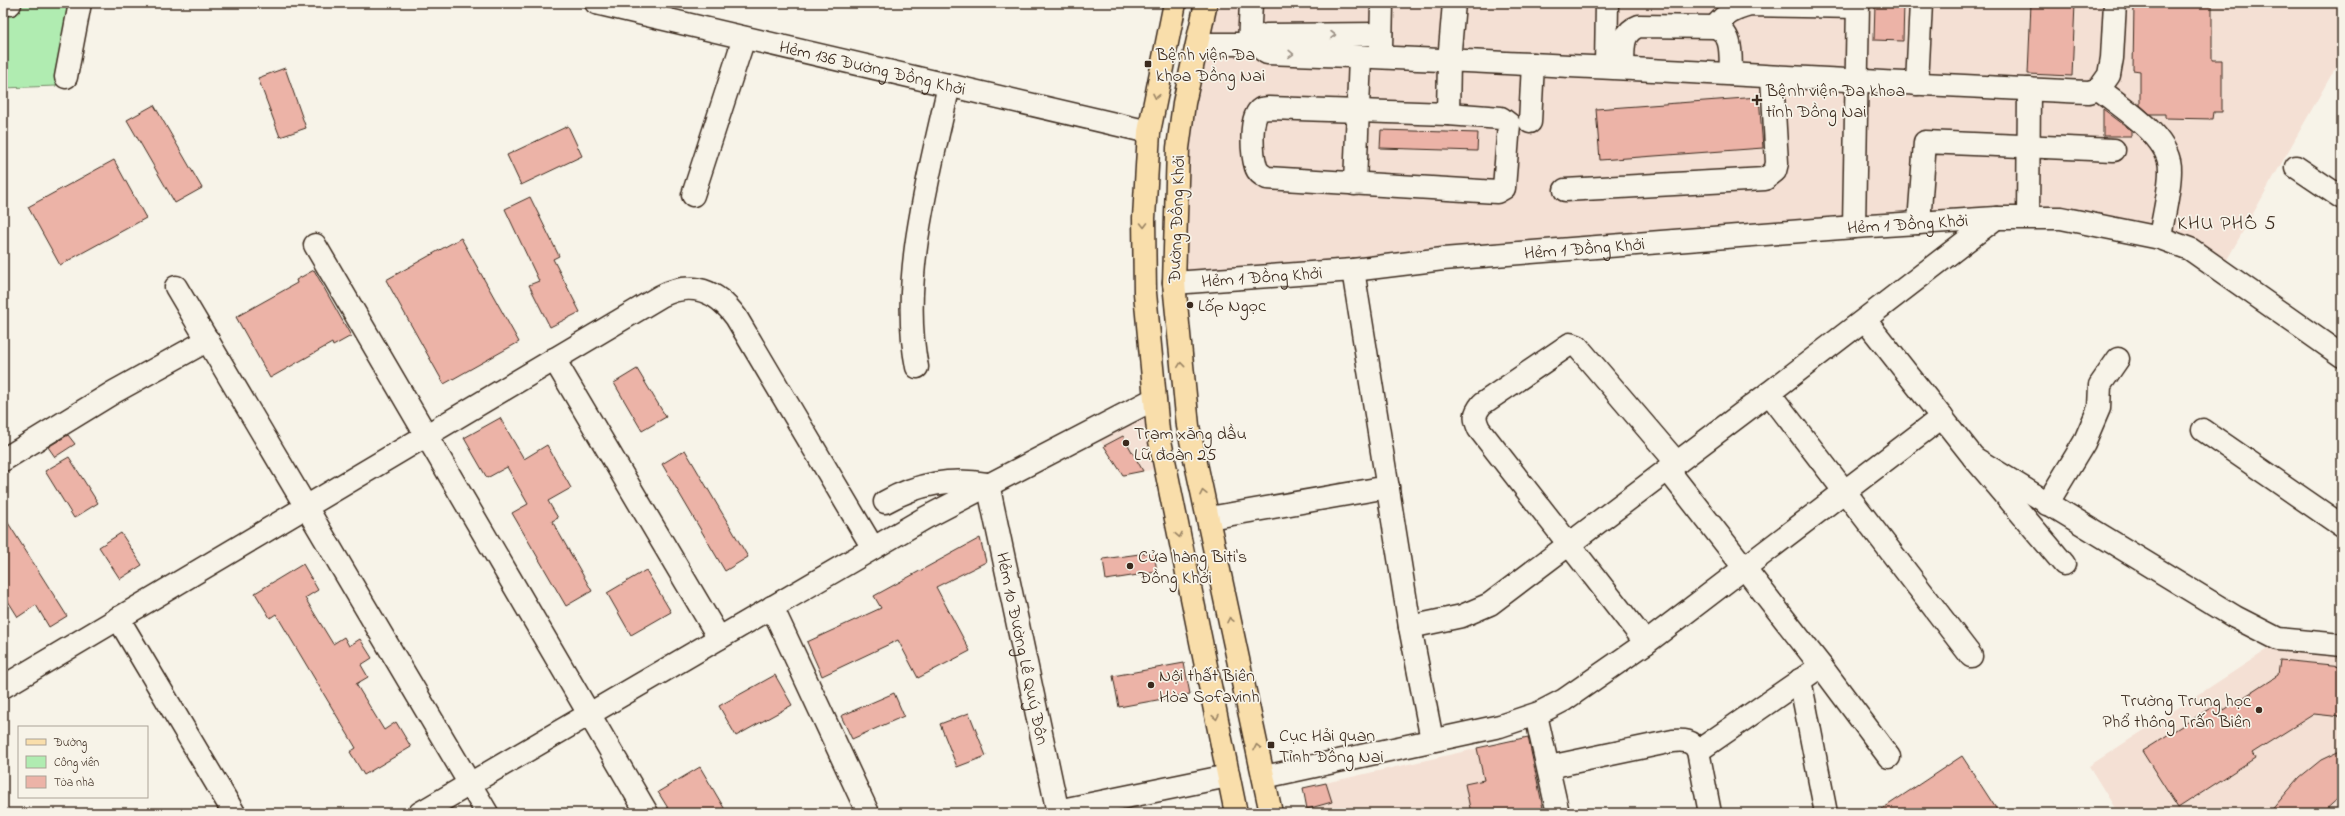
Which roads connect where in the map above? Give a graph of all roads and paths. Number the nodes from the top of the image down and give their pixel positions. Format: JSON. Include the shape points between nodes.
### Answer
{"nodes":[{"id":1,"x":80,"y":3,"type":"edge"},
{"id":2,"x":597,"y":3,"type":"edge"},
{"id":3,"x":1175,"y":3,"type":"edge"},
{"id":4,"x":1206,"y":3,"type":"edge"},
{"id":5,"x":1251,"y":3,"type":"edge"},
{"id":6,"x":1382,"y":3,"type":"edge"},
{"id":7,"x":1454,"y":3,"type":"edge"},
{"id":8,"x":1607,"y":3,"type":"edge"},
{"id":9,"x":1921,"y":3,"type":"edge"},
{"id":10,"x":1858,"y":5,"type":"edge"},
{"id":11,"x":2112,"y":5,"type":"edge"},
{"id":12,"x":1715,"y":27,"type":"junction"},
{"id":13,"x":1381,"y":34,"type":"junction"},
{"id":14,"x":744,"y":38,"type":"junction"},
{"id":15,"x":1198,"y":44,"type":"junction"},
{"id":16,"x":1252,"y":44,"type":"junction"},
{"id":17,"x":1370,"y":58,"type":"junction"},
{"id":18,"x":1449,"y":61,"type":"junction"},
{"id":19,"x":1533,"y":64,"type":"junction"},
{"id":20,"x":1614,"y":67,"type":"junction"},
{"id":21,"x":1731,"y":74,"type":"junction"},
{"id":22,"x":66,"y":76,"type":"dead end"},
{"id":23,"x":1772,"y":77,"type":"junction"},
{"id":24,"x":1856,"y":82,"type":"junction"},
{"id":25,"x":1917,"y":84,"type":"junction"},
{"id":26,"x":948,"y":85,"type":"junction"},
{"id":27,"x":2029,"y":89,"type":"junction"},
{"id":28,"x":2099,"y":89,"type":"junction"},
{"id":29,"x":1357,"y":111,"type":"junction"},
{"id":30,"x":1448,"y":114,"type":"junction"},
{"id":31,"x":1530,"y":122,"type":"dead end"},
{"id":32,"x":1149,"y":132,"type":"junction"},
{"id":33,"x":2027,"y":146,"type":"junction"},
{"id":34,"x":2114,"y":150,"type":"dead end"},
{"id":35,"x":2296,"y":167,"type":"dead end"},
{"id":36,"x":1355,"y":184,"type":"junction"},
{"id":37,"x":1565,"y":190,"type":"dead end"},
{"id":38,"x":693,"y":195,"type":"dead end"},
{"id":39,"x":2342,"y":198,"type":"edge"},
{"id":40,"x":2028,"y":216,"type":"junction"},
{"id":41,"x":1996,"y":218,"type":"junction"},
{"id":42,"x":1919,"y":223,"type":"junction"},
{"id":43,"x":1854,"y":227,"type":"junction"},
{"id":44,"x":2160,"y":238,"type":"junction"},
{"id":45,"x":315,"y":245,"type":"dead end"},
{"id":46,"x":1353,"y":270,"type":"junction"},
{"id":47,"x":1174,"y":284,"type":"junction"},
{"id":48,"x":176,"y":287,"type":"dead end"},
{"id":49,"x":1864,"y":320,"type":"junction"},
{"id":50,"x":208,"y":340,"type":"junction"},
{"id":51,"x":2342,"y":356,"type":"edge"},
{"id":52,"x":554,"y":359,"type":"junction"},
{"id":53,"x":2118,"y":359,"type":"dead end"},
{"id":54,"x":917,"y":367,"type":"dead end"},
{"id":55,"x":1184,"y":392,"type":"junction"},
{"id":56,"x":1769,"y":393,"type":"junction"},
{"id":57,"x":1154,"y":399,"type":"junction"},
{"id":58,"x":1942,"y":417,"type":"junction"},
{"id":59,"x":2203,"y":430,"type":"dead end"},
{"id":60,"x":426,"y":435,"type":"junction"},
{"id":61,"x":1974,"y":458,"type":"junction"},
{"id":62,"x":3,"y":460,"type":"edge"},
{"id":63,"x":1673,"y":466,"type":"junction"},
{"id":64,"x":988,"y":484,"type":"junction"},
{"id":65,"x":1388,"y":487,"type":"junction"},
{"id":66,"x":1845,"y":492,"type":"junction"},
{"id":67,"x":885,"y":502,"type":"dead end"},
{"id":68,"x":2047,"y":504,"type":"junction"},
{"id":69,"x":306,"y":507,"type":"junction"},
{"id":70,"x":1209,"y":518,"type":"junction"},
{"id":71,"x":2342,"y":526,"type":"edge"},
{"id":72,"x":1570,"y":546,"type":"junction"},
{"id":73,"x":873,"y":548,"type":"junction"},
{"id":74,"x":2064,"y":564,"type":"dead end"},
{"id":75,"x":1745,"y":569,"type":"junction"},
{"id":76,"x":772,"y":607,"type":"junction"},
{"id":77,"x":118,"y":618,"type":"junction"},
{"id":78,"x":1410,"y":627,"type":"junction"},
{"id":79,"x":719,"y":638,"type":"junction"},
{"id":80,"x":1646,"y":642,"type":"junction"},
{"id":81,"x":2342,"y":645,"type":"edge"},
{"id":82,"x":1971,"y":656,"type":"dead end"},
{"id":83,"x":1821,"y":666,"type":"junction"},
{"id":84,"x":1800,"y":680,"type":"junction"},
{"id":85,"x":3,"y":687,"type":"edge"},
{"id":86,"x":589,"y":714,"type":"junction"},
{"id":87,"x":1536,"y":715,"type":"junction"},
{"id":88,"x":1432,"y":740,"type":"junction"},
{"id":89,"x":1698,"y":751,"type":"junction"},
{"id":90,"x":1889,"y":757,"type":"dead end"},
{"id":91,"x":1549,"y":767,"type":"junction"},
{"id":92,"x":1228,"y":776,"type":"junction"},
{"id":93,"x":1264,"y":777,"type":"junction"},
{"id":94,"x":470,"y":784,"type":"junction"},
{"id":95,"x":1057,"y":812,"type":"edge"},
{"id":96,"x":234,"y":813,"type":"edge"},
{"id":97,"x":420,"y":813,"type":"edge"},
{"id":98,"x":487,"y":813,"type":"edge"},
{"id":99,"x":647,"y":813,"type":"edge"},
{"id":100,"x":868,"y":813,"type":"edge"},
{"id":101,"x":1236,"y":813,"type":"edge"},
{"id":102,"x":1271,"y":813,"type":"edge"},
{"id":103,"x":1558,"y":813,"type":"edge"},
{"id":104,"x":1710,"y":813,"type":"edge"},
{"id":105,"x":1826,"y":813,"type":"edge"}],
"edges":[{"from":1,"to":22,"type":"street"},
{"from":2,"to":14,"type":"street","name":"Hẻm 136 Đường Đồng Khởi"},
{"from":3,"to":32,"type":"main road","name":"Đường Đồng Khởi","one_way":true},
{"from":4,"to":15,"type":"main road","name":"Đường Đồng Khởi"},
{"from":5,"to":16,"type":"street"},
{"from":6,"to":13,"type":"street"},
{"from":7,"to":18,"type":"street"},
{"from":8,"to":20,"type":"street"},
{"from":9,"to":25,"type":"street"},
{"from":10,"to":12,"type":"street","via":[[1736,8],[1724,16]]},
{"from":10,"to":24,"type":"street"},
{"from":11,"to":28,"type":"street","via":[[2108,75]]},
{"from":12,"to":20,"type":"street","via":[[1639,26],[1630,29]]},
{"from":12,"to":21,"type":"street","via":[[1722,30],[1729,40]]},
{"from":16,"to":13,"type":"street","one_way":true,"via":[[1266,36]]},
{"from":13,"to":17,"type":"street"},
{"from":14,"to":26,"type":"street","name":"Hẻm 136 Đường Đồng Khởi"},
{"from":14,"to":38,"type":"street"},
{"from":15,"to":16,"type":"street"},
{"from":15,"to":47,"type":"main road","name":"Đường Đồng Khởi","via":[[1184,103],[1178,148]]},
{"from":16,"to":17,"type":"street","one_way":true,"via":[[1267,53]]},
{"from":17,"to":18,"type":"street"},
{"from":17,"to":29,"type":"street"},
{"from":18,"to":19,"type":"street"},
{"from":18,"to":30,"type":"street"},
{"from":19,"to":20,"type":"street"},
{"from":19,"to":31,"type":"street"},
{"from":20,"to":21,"type":"street"},
{"from":21,"to":23,"type":"street"},
{"from":23,"to":24,"type":"street"},
{"from":23,"to":37,"type":"street","via":[[1777,164],[1775,171],[1766,179]]},
{"from":24,"to":25,"type":"street"},
{"from":24,"to":43,"type":"street"},
{"from":25,"to":27,"type":"street"},
{"from":26,"to":32,"type":"street","name":"Hẻm 136 Đường Đồng Khởi"},
{"from":26,"to":54,"type":"street","via":[[919,228],[912,326],[912,345]]},
{"from":27,"to":28,"type":"street","via":[[2089,92]]},
{"from":27,"to":33,"type":"street"},
{"from":28,"to":44,"type":"street","via":[[2158,138],[2168,154],[2170,170]]},
{"from":29,"to":30,"type":"street"},
{"from":29,"to":36,"type":"street"},
{"from":29,"to":36,"type":"street","via":[[1260,109],[1254,117],[1253,152],[1256,167],[1266,178]]},
{"from":30,"to":36,"type":"street","via":[[1501,118],[1509,124],[1504,188],[1497,192]]},
{"from":32,"to":57,"type":"main road","name":"Đường Đồng Khởi","one_way":true,"via":[[1144,218],[1145,293]]},
{"from":33,"to":34,"type":"street"},
{"from":33,"to":40,"type":"street"},
{"from":33,"to":42,"type":"street","via":[[1925,142]]},
{"from":35,"to":39,"type":"street"},
{"from":40,"to":41,"type":"street","name":"Hẻm 1 Đồng Khởi"},
{"from":40,"to":44,"type":"street","name":"Hẻm 1 Đồng Khởi","via":[[2060,218]]},
{"from":41,"to":42,"type":"street","name":"Hẻm 1 Đồng Khởi"},
{"from":41,"to":49,"type":"street"},
{"from":42,"to":43,"type":"street","name":"Hẻm 1 Đồng Khởi"},
{"from":43,"to":46,"type":"street","name":"Hẻm 1 Đồng Khởi","via":[[1443,259]]},
{"from":44,"to":51,"type":"street","name":"Hẻm 1 Đồng Khởi","via":[[2206,258]]},
{"from":45,"to":60,"type":"street"},
{"from":46,"to":47,"type":"street","name":"Hẻm 1 Đồng Khởi"},
{"from":46,"to":65,"type":"street"},
{"from":55,"to":47,"type":"main road","name":"Đường Đồng Khởi","one_way":true},
{"from":48,"to":50,"type":"street"},
{"from":49,"to":56,"type":"street"},
{"from":49,"to":58,"type":"street"},
{"from":50,"to":62,"type":"street","via":[[114,392]]},
{"from":50,"to":69,"type":"street"},
{"from":52,"to":60,"type":"street"},
{"from":52,"to":73,"type":"street","via":[[670,291],[691,288],[710,293],[728,306],[736,317]]},
{"from":52,"to":79,"type":"street"},
{"from":53,"to":68,"type":"street","via":[[2100,385],[2099,408],[2084,443]]},
{"from":55,"to":57,"type":"main road"},
{"from":70,"to":55,"type":"main road","name":"Đường Đồng Khởi","one_way":true,"via":[[1188,426]]},
{"from":56,"to":63,"type":"street"},
{"from":56,"to":66,"type":"street"},
{"from":57,"to":64,"type":"street"},
{"from":57,"to":92,"type":"main road","name":"Đường Đồng Khởi","one_way":true},
{"from":58,"to":61,"type":"street"},
{"from":58,"to":66,"type":"street"},
{"from":59,"to":71,"type":"street"},
{"from":60,"to":69,"type":"street"},
{"from":60,"to":86,"type":"street"},
{"from":61,"to":68,"type":"street"},
{"from":61,"to":74,"type":"street"},
{"from":63,"to":72,"type":"street"},
{"from":63,"to":72,"type":"street","via":[[1577,346],[1570,344],[1482,404],[1475,412],[1474,419],[1479,429]]},
{"from":63,"to":75,"type":"street"},
{"from":64,"to":67,"type":"street","via":[[953,480],[935,482],[902,492]]},
{"from":64,"to":73,"type":"street"},
{"from":64,"to":95,"type":"street","name":"Hẻm 10 Đường Lê Quý Đôn"},
{"from":65,"to":70,"type":"street"},
{"from":65,"to":78,"type":"street"},
{"from":66,"to":75,"type":"street"},
{"from":66,"to":82,"type":"street"},
{"from":68,"to":81,"type":"street","via":[[2235,617],[2278,639]]},
{"from":69,"to":77,"type":"street"},
{"from":69,"to":94,"type":"street"},
{"from":93,"to":70,"type":"main road","name":"Đường Đồng Khởi","one_way":true},
{"from":72,"to":78,"type":"street","via":[[1475,612]]},
{"from":72,"to":80,"type":"street"},
{"from":73,"to":76,"type":"street"},
{"from":75,"to":80,"type":"street"},
{"from":75,"to":83,"type":"street"},
{"from":76,"to":79,"type":"street"},
{"from":76,"to":100,"type":"street"},
{"from":77,"to":85,"type":"street"},
{"from":77,"to":96,"type":"street"},
{"from":78,"to":88,"type":"street"},
{"from":79,"to":86,"type":"street"},
{"from":80,"to":87,"type":"street","via":[[1564,700]]},
{"from":83,"to":84,"type":"street"},
{"from":83,"to":90,"type":"street"},
{"from":84,"to":89,"type":"street"},
{"from":84,"to":105,"type":"street"},
{"from":86,"to":94,"type":"street"},
{"from":86,"to":99,"type":"street"},
{"from":87,"to":88,"type":"street","via":[[1500,726]]},
{"from":87,"to":91,"type":"street"},
{"from":88,"to":93,"type":"street"},
{"from":89,"to":91,"type":"street","via":[[1690,742],[1673,741]]},
{"from":89,"to":104,"type":"street"},
{"from":91,"to":103,"type":"street"},
{"from":92,"to":95,"type":"street"},
{"from":92,"to":101,"type":"main road","name":"Đường Đồng Khởi"},
{"from":93,"to":102,"type":"main road","name":"Đường Đồng Khởi"},
{"from":94,"to":97,"type":"street"},
{"from":94,"to":98,"type":"street"}]}
